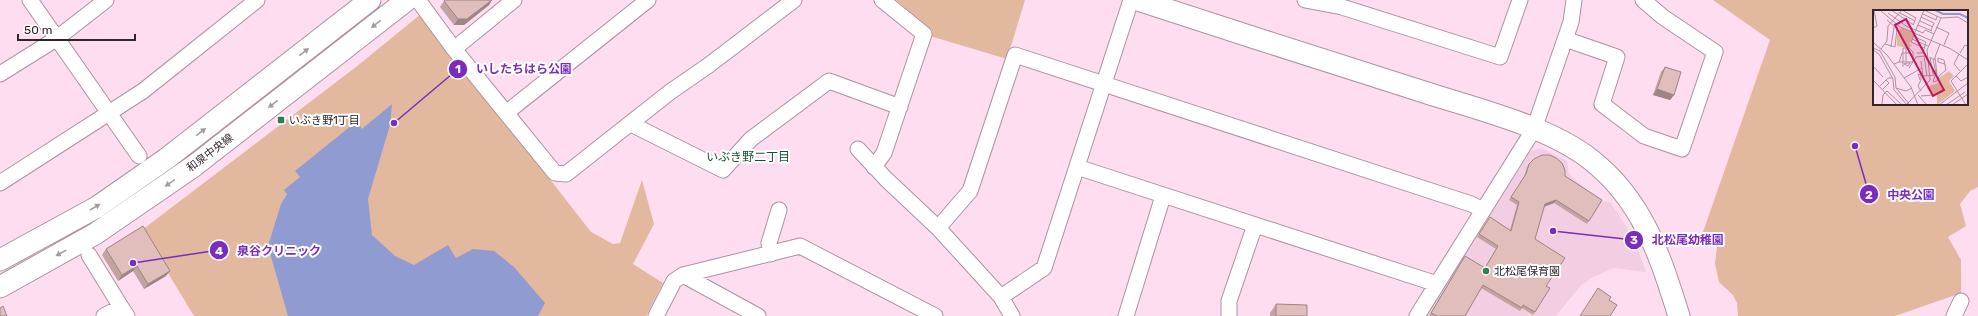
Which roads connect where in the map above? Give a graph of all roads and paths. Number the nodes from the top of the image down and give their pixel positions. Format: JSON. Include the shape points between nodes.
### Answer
{"nodes":[{"id":1,"x":30,"y":0,"type":"edge"},
{"id":2,"x":106,"y":0,"type":"edge"},
{"id":3,"x":257,"y":0,"type":"edge"},
{"id":4,"x":370,"y":0,"type":"edge"},
{"id":5,"x":406,"y":0,"type":"edge"},
{"id":6,"x":418,"y":0,"type":"edge"},
{"id":7,"x":514,"y":0,"type":"edge"},
{"id":8,"x":648,"y":0,"type":"edge"},
{"id":9,"x":794,"y":0,"type":"edge"},
{"id":10,"x":882,"y":0,"type":"edge"},
{"id":11,"x":1132,"y":0,"type":"edge"},
{"id":12,"x":1138,"y":0,"type":"edge"},
{"id":13,"x":1305,"y":0,"type":"edge"},
{"id":14,"x":1520,"y":0,"type":"edge"},
{"id":15,"x":1574,"y":0,"type":"edge"},
{"id":16,"x":1643,"y":0,"type":"edge"},
{"id":17,"x":56,"y":39,"type":"junction"},
{"id":18,"x":1565,"y":39,"type":"junction"},
{"id":19,"x":454,"y":49,"type":"junction"},
{"id":20,"x":0,"y":74,"type":"edge"},
{"id":21,"x":1104,"y":84,"type":"junction"},
{"id":22,"x":900,"y":107,"type":"junction"},
{"id":23,"x":506,"y":113,"type":"junction"},
{"id":24,"x":109,"y":114,"type":"junction"},
{"id":25,"x":631,"y":124,"type":"junction"},
{"id":26,"x":1534,"y":129,"type":"junction"},
{"id":27,"x":858,"y":149,"type":"dead end"},
{"id":28,"x":139,"y":156,"type":"dead end"},
{"id":29,"x":874,"y":167,"type":"junction"},
{"id":30,"x":1077,"y":167,"type":"junction"},
{"id":31,"x":0,"y":183,"type":"edge"},
{"id":32,"x":1163,"y":196,"type":"junction"},
{"id":33,"x":779,"y":210,"type":"dead end"},
{"id":34,"x":1483,"y":210,"type":"junction"},
{"id":35,"x":1255,"y":225,"type":"junction"},
{"id":36,"x":938,"y":228,"type":"junction"},
{"id":37,"x":771,"y":254,"type":"junction"},
{"id":38,"x":89,"y":256,"type":"dead end"},
{"id":39,"x":0,"y":260,"type":"edge"},
{"id":40,"x":683,"y":275,"type":"junction"},
{"id":41,"x":1438,"y":284,"type":"junction"},
{"id":42,"x":0,"y":288,"type":"edge"},
{"id":43,"x":1002,"y":297,"type":"junction"},
{"id":44,"x":124,"y":311,"type":"edge"},
{"id":45,"x":104,"y":316,"type":"edge"},
{"id":46,"x":656,"y":316,"type":"edge"},
{"id":47,"x":758,"y":316,"type":"edge"},
{"id":48,"x":935,"y":316,"type":"edge"},
{"id":49,"x":1012,"y":316,"type":"edge"},
{"id":50,"x":1126,"y":316,"type":"edge"},
{"id":51,"x":1229,"y":316,"type":"edge"},
{"id":52,"x":1417,"y":316,"type":"edge"},
{"id":53,"x":1679,"y":316,"type":"edge"}],
"edges":[{"from":1,"to":17,"type":"street"},
{"from":2,"to":17,"type":"street"},
{"from":3,"to":24,"type":"street","via":[[143,91]]},
{"from":39,"to":4,"type":"street","name":"和泉中央線","one_way":true,"via":[[97,207],[166,159]]},
{"from":5,"to":42,"type":"street","name":"和泉中央線","one_way":true,"via":[[194,166],[95,234]]},
{"from":6,"to":19,"type":"street"},
{"from":7,"to":19,"type":"street"},
{"from":8,"to":23,"type":"street"},
{"from":9,"to":25,"type":"street"},
{"from":10,"to":22,"type":"street","via":[[924,34]]},
{"from":11,"to":21,"type":"street"},
{"from":12,"to":26,"type":"street"},
{"from":13,"to":14,"type":"street","via":[[1342,7],[1500,57]]},
{"from":15,"to":18,"type":"street","via":[[1571,22]]},
{"from":16,"to":18,"type":"street","via":[[1663,18],[1714,52],[1682,149],[1644,136],[1602,104],[1617,56]]},
{"from":17,"to":20,"type":"street"},
{"from":17,"to":24,"type":"street"},
{"from":18,"to":26,"type":"street"},
{"from":19,"to":23,"type":"street"},
{"from":21,"to":30,"type":"street"},
{"from":21,"to":34,"type":"street"},
{"from":21,"to":36,"type":"street","via":[[1014,55],[970,191]]},
{"from":22,"to":25,"type":"street","via":[[829,81],[751,138],[723,170]]},
{"from":22,"to":29,"type":"street","via":[[884,153]]},
{"from":23,"to":25,"type":"street","via":[[555,173],[566,174]]},
{"from":24,"to":28,"type":"street"},
{"from":24,"to":31,"type":"street"},
{"from":26,"to":34,"type":"street"},
{"from":26,"to":53,"type":"street","via":[[1561,140],[1591,159],[1628,198],[1641,216],[1661,259]]},
{"from":27,"to":29,"type":"street"},
{"from":29,"to":36,"type":"street"},
{"from":30,"to":32,"type":"street"},
{"from":30,"to":43,"type":"street","via":[[1044,268]]},
{"from":32,"to":35,"type":"street"},
{"from":32,"to":50,"type":"street"},
{"from":33,"to":37,"type":"street","via":[[769,244]]},
{"from":34,"to":41,"type":"street"},
{"from":35,"to":41,"type":"street"},
{"from":35,"to":51,"type":"street","via":[[1230,301]]},
{"from":36,"to":43,"type":"street"},
{"from":37,"to":40,"type":"street"},
{"from":37,"to":48,"type":"street","via":[[800,246]]},
{"from":38,"to":44,"type":"street"},
{"from":40,"to":46,"type":"street","via":[[674,281]]},
{"from":40,"to":47,"type":"street"},
{"from":41,"to":52,"type":"street"},
{"from":43,"to":49,"type":"street"},
{"from":44,"to":45,"type":"street"}]}
